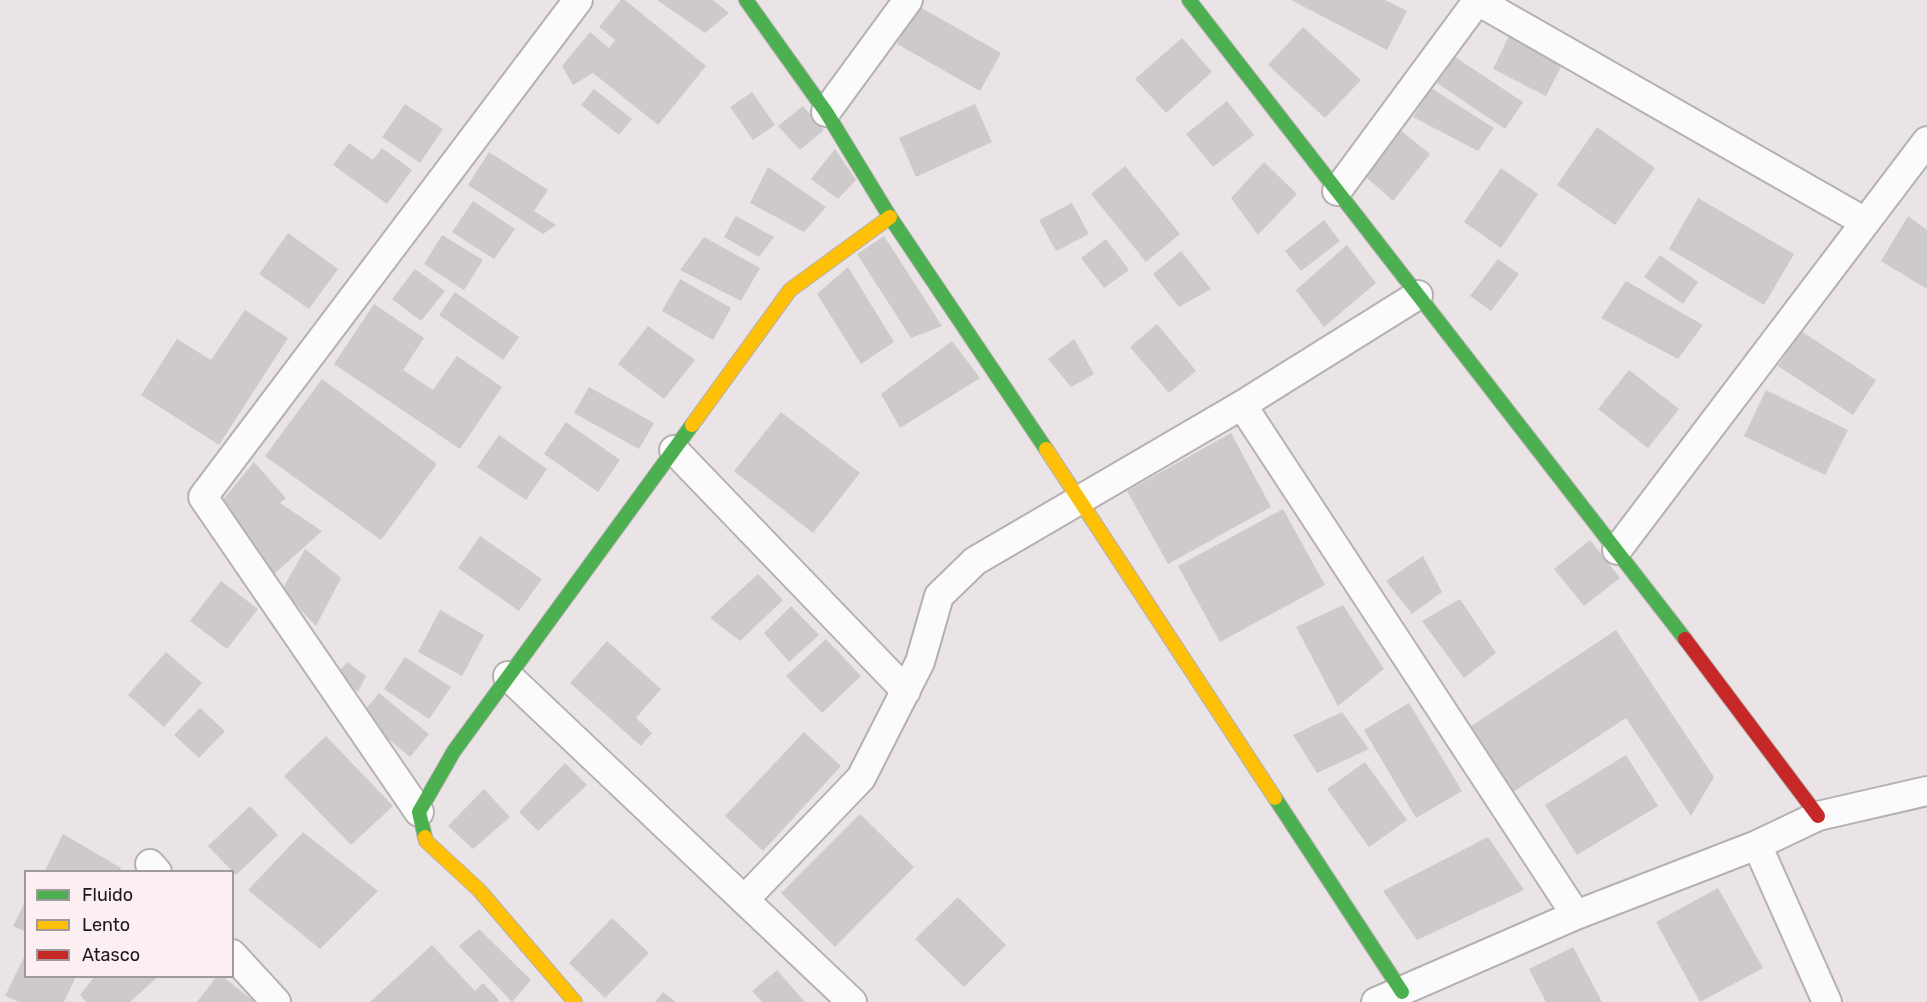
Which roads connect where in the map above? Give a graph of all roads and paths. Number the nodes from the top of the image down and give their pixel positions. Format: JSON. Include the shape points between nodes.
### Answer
{"nodes":[{"id":1,"x":578,"y":0,"type":"edge"},
{"id":2,"x":746,"y":0,"type":"edge"},
{"id":3,"x":909,"y":0,"type":"edge"},
{"id":4,"x":1189,"y":0,"type":"edge"},
{"id":5,"x":1478,"y":0,"type":"edge"},
{"id":6,"x":826,"y":112,"type":"junction"},
{"id":7,"x":1927,"y":141,"type":"edge"},
{"id":8,"x":1337,"y":191,"type":"junction"},
{"id":9,"x":890,"y":217,"type":"junction"},
{"id":10,"x":1865,"y":222,"type":"junction"},
{"id":11,"x":1418,"y":294,"type":"junction"},
{"id":12,"x":1242,"y":405,"type":"junction"},
{"id":13,"x":674,"y":450,"type":"junction"},
{"id":14,"x":1080,"y":500,"type":"junction"},
{"id":15,"x":1617,"y":550,"type":"junction"},
{"id":16,"x":508,"y":676,"type":"junction"},
{"id":17,"x":906,"y":691,"type":"junction"},
{"id":18,"x":1927,"y":791,"type":"edge"},
{"id":19,"x":419,"y":812,"type":"junction"},
{"id":20,"x":1818,"y":816,"type":"junction"},
{"id":21,"x":1757,"y":845,"type":"junction"},
{"id":22,"x":744,"y":900,"type":"junction"},
{"id":23,"x":1576,"y":915,"type":"junction"},
{"id":24,"x":234,"y":956,"type":"edge"},
{"id":25,"x":1389,"y":997,"type":"edge"},
{"id":26,"x":276,"y":1002,"type":"edge"},
{"id":27,"x":575,"y":1002,"type":"edge"},
{"id":28,"x":852,"y":1002,"type":"edge"},
{"id":29,"x":1827,"y":1002,"type":"edge"}],
"edges":[{"from":1,"to":19,"type":"street","via":[[203,497]]},
{"from":2,"to":6,"type":"street"},
{"from":3,"to":6,"type":"street"},
{"from":4,"to":8,"type":"street"},
{"from":5,"to":8,"type":"street"},
{"from":5,"to":10,"type":"street"},
{"from":6,"to":9,"type":"street"},
{"from":7,"to":10,"type":"street"},
{"from":8,"to":11,"type":"street"},
{"from":9,"to":13,"type":"street","via":[[790,290]]},
{"from":9,"to":14,"type":"street"},
{"from":10,"to":15,"type":"street"},
{"from":11,"to":12,"type":"street"},
{"from":11,"to":15,"type":"street"},
{"from":12,"to":14,"type":"street"},
{"from":12,"to":23,"type":"street"},
{"from":13,"to":16,"type":"street"},
{"from":13,"to":17,"type":"street"},
{"from":14,"to":17,"type":"street","via":[[975,561],[939,596],[921,662]]},
{"from":14,"to":25,"type":"street"},
{"from":15,"to":20,"type":"street"},
{"from":16,"to":19,"type":"street","via":[[453,751]]},
{"from":16,"to":22,"type":"street"},
{"from":17,"to":22,"type":"street","via":[[861,778]]},
{"from":18,"to":20,"type":"street"},
{"from":19,"to":27,"type":"street","via":[[426,842],[479,890]]},
{"from":20,"to":21,"type":"street"},
{"from":21,"to":23,"type":"street"},
{"from":21,"to":29,"type":"street"},
{"from":22,"to":28,"type":"street"},
{"from":23,"to":25,"type":"street"},
{"from":24,"to":26,"type":"street"}]}
